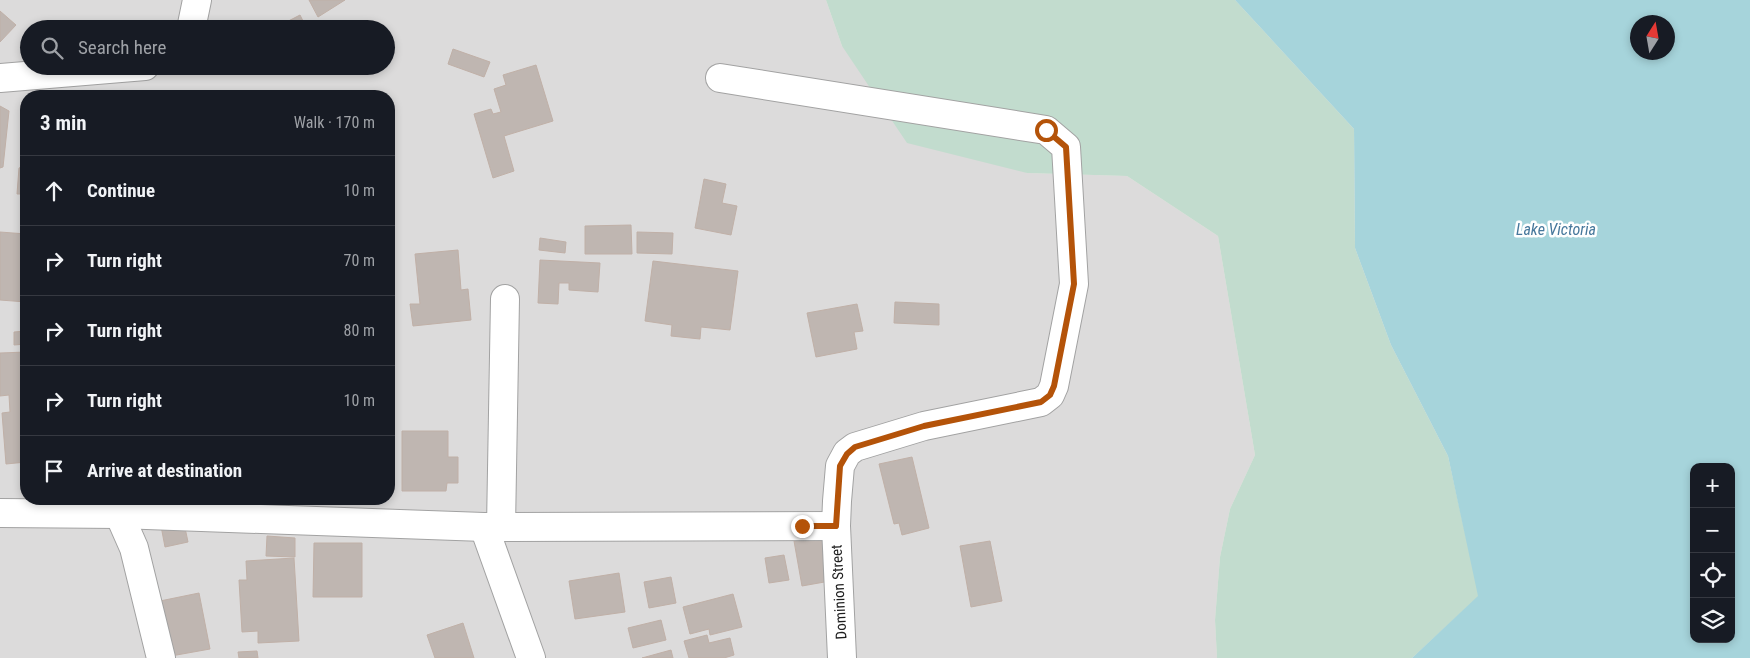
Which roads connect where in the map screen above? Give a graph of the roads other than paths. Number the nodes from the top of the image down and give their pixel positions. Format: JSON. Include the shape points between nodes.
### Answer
{"nodes":[{"id":1,"x":197,"y":0,"type":"edge"},
{"id":2,"x":193,"y":20,"type":"edge"},
{"id":3,"x":36,"y":75,"type":"edge"},
{"id":4,"x":0,"y":78,"type":"edge"},
{"id":5,"x":720,"y":78,"type":"dead end"},
{"id":6,"x":505,"y":299,"type":"dead end"},
{"id":7,"x":107,"y":509,"type":"edge"},
{"id":8,"x":284,"y":509,"type":"edge"},
{"id":9,"x":0,"y":513,"type":"edge"},
{"id":10,"x":836,"y":526,"type":"junction"},
{"id":11,"x":492,"y":527,"type":"junction"},
{"id":12,"x":161,"y":658,"type":"edge"},
{"id":13,"x":531,"y":658,"type":"edge"},
{"id":14,"x":842,"y":658,"type":"edge"}],
"edges":[{"from":1,"to":2,"type":"street"},
{"from":3,"to":4,"type":"street"},
{"from":5,"to":10,"type":"street","name":"Dominion Street","via":[[1046,130],[1066,147],[1074,284],[1050,395],[1041,402],[924,426],[855,447],[840,466]]},
{"from":6,"to":11,"type":"street"},
{"from":7,"to":8,"type":"street"},
{"from":7,"to":9,"type":"street"},
{"from":7,"to":12,"type":"street","via":[[134,548]]},
{"from":8,"to":11,"type":"street"},
{"from":10,"to":11,"type":"street"},
{"from":10,"to":14,"type":"street","name":"Dominion Street"},
{"from":11,"to":13,"type":"street"}]}
